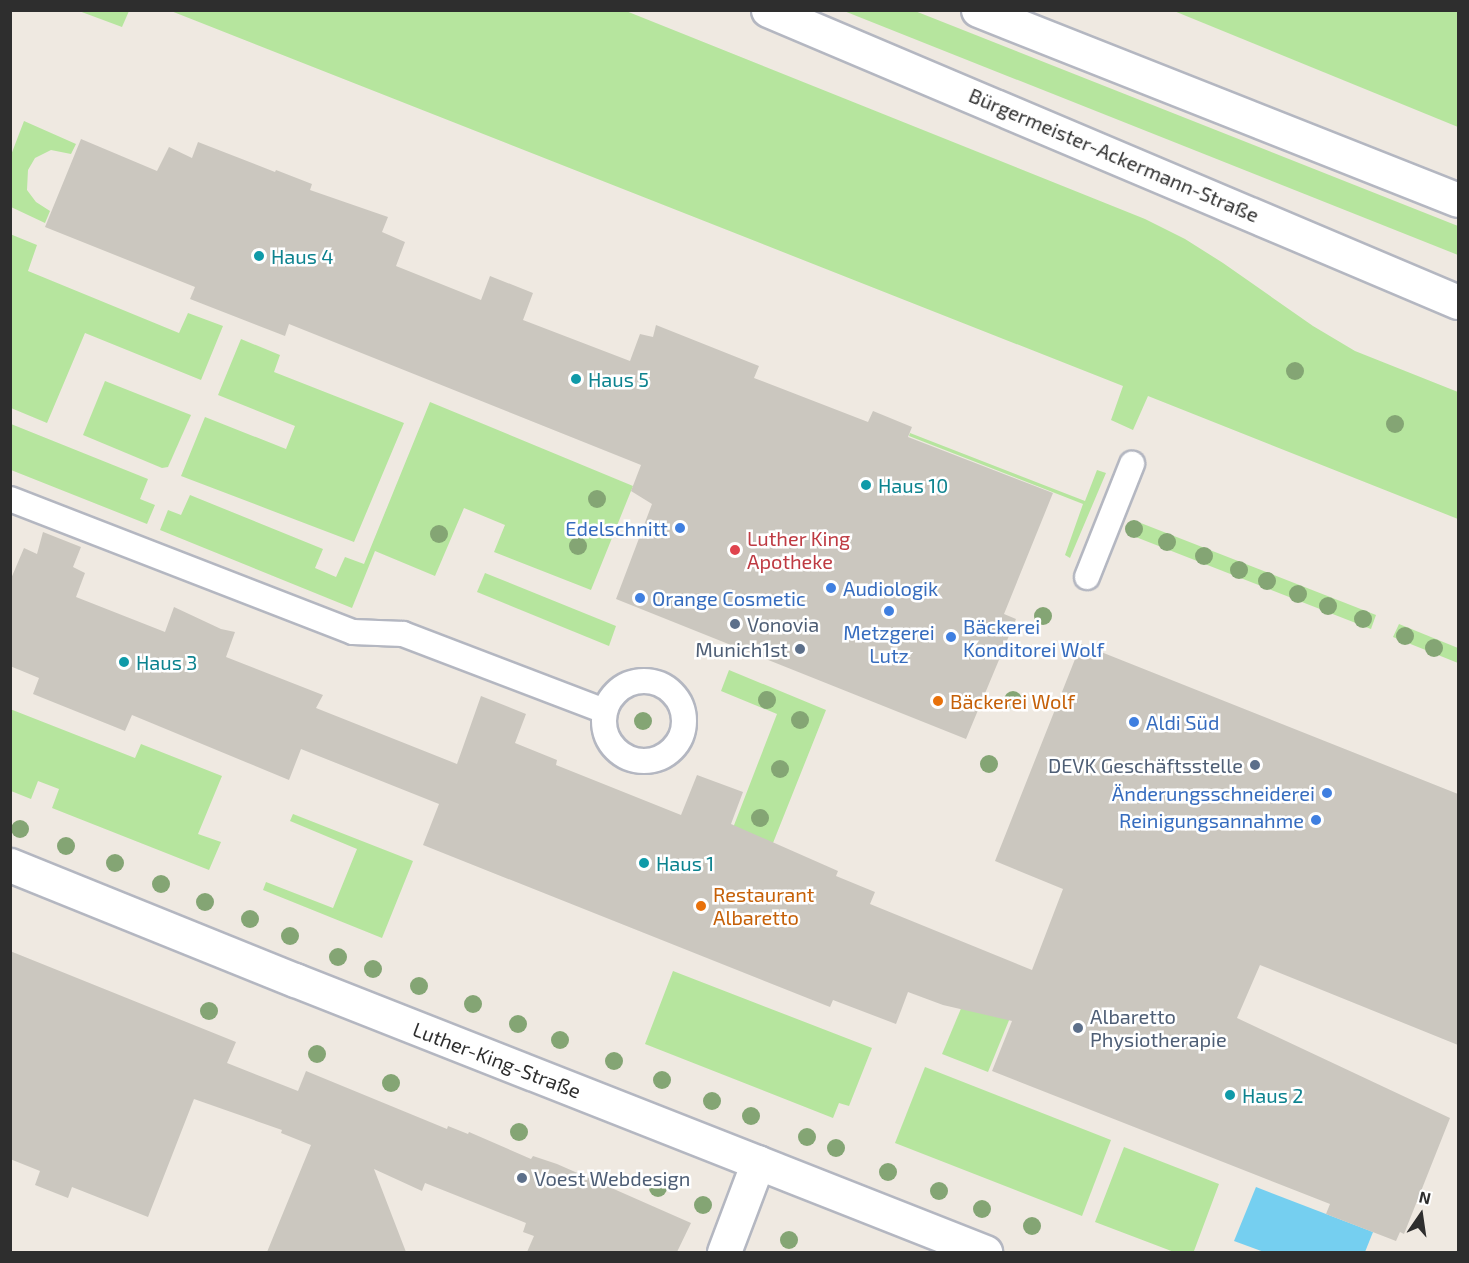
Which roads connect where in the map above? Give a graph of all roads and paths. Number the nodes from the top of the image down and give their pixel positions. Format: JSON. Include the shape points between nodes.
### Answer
{"nodes":[{"id":1,"x":768,"y":10,"type":"edge"},
{"id":2,"x":978,"y":10,"type":"edge"},
{"id":3,"x":1458,"y":201,"type":"edge"},
{"id":4,"x":1458,"y":302,"type":"edge"},
{"id":5,"x":1132,"y":464,"type":"dead end"},
{"id":6,"x":10,"y":499,"type":"edge"},
{"id":7,"x":1087,"y":577,"type":"dead end"},
{"id":8,"x":605,"y":711,"type":"dead end"},
{"id":9,"x":10,"y":865,"type":"edge"},
{"id":10,"x":758,"y":1162,"type":"junction"},
{"id":11,"x":724,"y":1252,"type":"edge"},
{"id":12,"x":985,"y":1252,"type":"edge"}],
"edges":[{"from":1,"to":4,"type":"main road","name":"Bürgermeister-Ackermann-Straße"},
{"from":2,"to":3,"type":"main road"},
{"from":5,"to":7,"type":"lane"},
{"from":6,"to":8,"type":"lane","via":[[353,632],[404,634]]},
{"from":9,"to":10,"type":"main road","name":"Luther-King-Straße"},
{"from":10,"to":11,"type":"main road"},
{"from":10,"to":12,"type":"main road","name":"Luther-King-Straße"}]}
